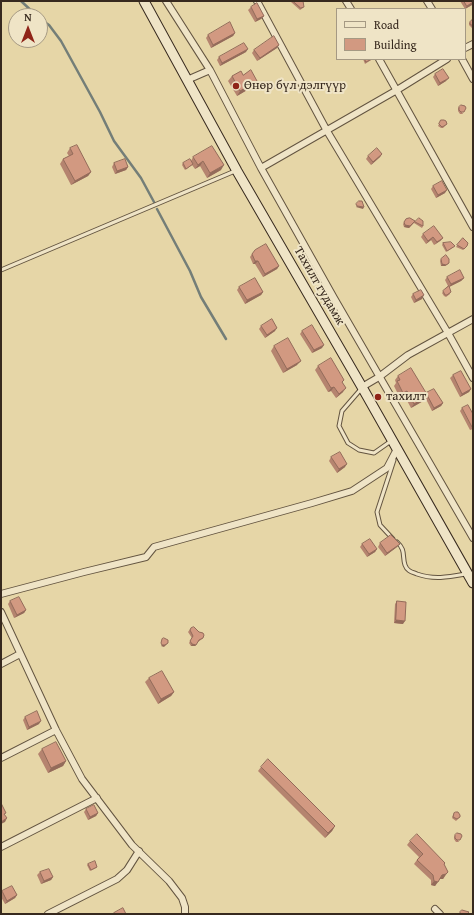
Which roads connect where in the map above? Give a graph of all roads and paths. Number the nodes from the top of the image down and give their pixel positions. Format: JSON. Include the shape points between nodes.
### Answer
{"nodes":[{"id":1,"x":144,"y":1,"type":"edge"},
{"id":2,"x":166,"y":1,"type":"edge"},
{"id":3,"x":257,"y":1,"type":"edge"},
{"id":4,"x":380,"y":60,"type":"edge"},
{"id":5,"x":445,"y":60,"type":"edge"},
{"id":6,"x":463,"y":60,"type":"edge"},
{"id":7,"x":210,"y":70,"type":"junction"},
{"id":8,"x":473,"y":79,"type":"edge"},
{"id":9,"x":187,"y":80,"type":"junction"},
{"id":10,"x":397,"y":90,"type":"junction"},
{"id":11,"x":327,"y":131,"type":"junction"},
{"id":12,"x":261,"y":168,"type":"junction"},
{"id":13,"x":237,"y":171,"type":"junction"},
{"id":14,"x":473,"y":228,"type":"edge"},
{"id":15,"x":1,"y":270,"type":"edge"},
{"id":16,"x":473,"y":319,"type":"edge"},
{"id":17,"x":448,"y":333,"type":"junction"},
{"id":18,"x":379,"y":377,"type":"junction"},
{"id":19,"x":473,"y":378,"type":"edge"},
{"id":20,"x":362,"y":387,"type":"junction"},
{"id":21,"x":392,"y":440,"type":"junction"},
{"id":22,"x":398,"y":449,"type":"junction"},
{"id":23,"x":473,"y":538,"type":"edge"},
{"id":24,"x":468,"y":574,"type":"junction"},
{"id":25,"x":473,"y":583,"type":"edge"},
{"id":26,"x":1,"y":594,"type":"edge"},
{"id":27,"x":1,"y":612,"type":"edge"},
{"id":28,"x":20,"y":654,"type":"junction"},
{"id":29,"x":1,"y":664,"type":"edge"},
{"id":30,"x":56,"y":730,"type":"junction"},
{"id":31,"x":1,"y":758,"type":"edge"},
{"id":32,"x":96,"y":798,"type":"junction"},
{"id":33,"x":1,"y":847,"type":"edge"},
{"id":34,"x":138,"y":851,"type":"junction"},
{"id":35,"x":435,"y":909,"type":"dead end"},
{"id":36,"x":48,"y":914,"type":"edge"},
{"id":37,"x":185,"y":914,"type":"edge"},
{"id":38,"x":440,"y":914,"type":"edge"}],
"edges":[{"from":1,"to":9,"type":"main road","name":"Тахилт гудамж"},
{"from":2,"to":7,"type":"street"},
{"from":3,"to":11,"type":"street"},
{"from":4,"to":10,"type":"street"},
{"from":5,"to":10,"type":"street"},
{"from":6,"to":8,"type":"street"},
{"from":7,"to":9,"type":"street"},
{"from":7,"to":12,"type":"street"},
{"from":9,"to":13,"type":"main road","name":"Тахилт гудамж"},
{"from":10,"to":11,"type":"street"},
{"from":10,"to":14,"type":"street"},
{"from":11,"to":12,"type":"street"},
{"from":11,"to":17,"type":"street"},
{"from":12,"to":18,"type":"street"},
{"from":13,"to":15,"type":"lane"},
{"from":13,"to":20,"type":"main road","name":"Тахилт гудамж"},
{"from":16,"to":17,"type":"street"},
{"from":17,"to":18,"type":"street","via":[[408,355]]},
{"from":17,"to":19,"type":"street"},
{"from":18,"to":20,"type":"street"},
{"from":18,"to":23,"type":"street"},
{"from":20,"to":21,"type":"main road","name":"Тахилт гудамж"},
{"from":20,"to":21,"type":"lane","via":[[342,411],[339,426],[348,443],[359,450],[374,453]]},
{"from":21,"to":22,"type":"main road","name":"Тахилт гудамж"},
{"from":22,"to":24,"type":"main road","name":"Тахилт гудамж"},
{"from":22,"to":24,"type":"lane","via":[[377,512],[380,525],[402,547],[405,564],[410,571],[427,578]]},
{"from":22,"to":26,"type":"street","via":[[387,468],[352,491],[154,547],[146,557]]},
{"from":24,"to":25,"type":"main road","name":"Тахилт гудамж"},
{"from":27,"to":28,"type":"street"},
{"from":28,"to":29,"type":"street"},
{"from":28,"to":30,"type":"street"},
{"from":30,"to":31,"type":"street"},
{"from":30,"to":32,"type":"street","via":[[82,779]]},
{"from":32,"to":33,"type":"street"},
{"from":32,"to":34,"type":"street"},
{"from":34,"to":36,"type":"street","via":[[127,870],[117,879]]},
{"from":34,"to":37,"type":"street","via":[[169,881],[182,898]]},
{"from":35,"to":38,"type":"street"}]}
